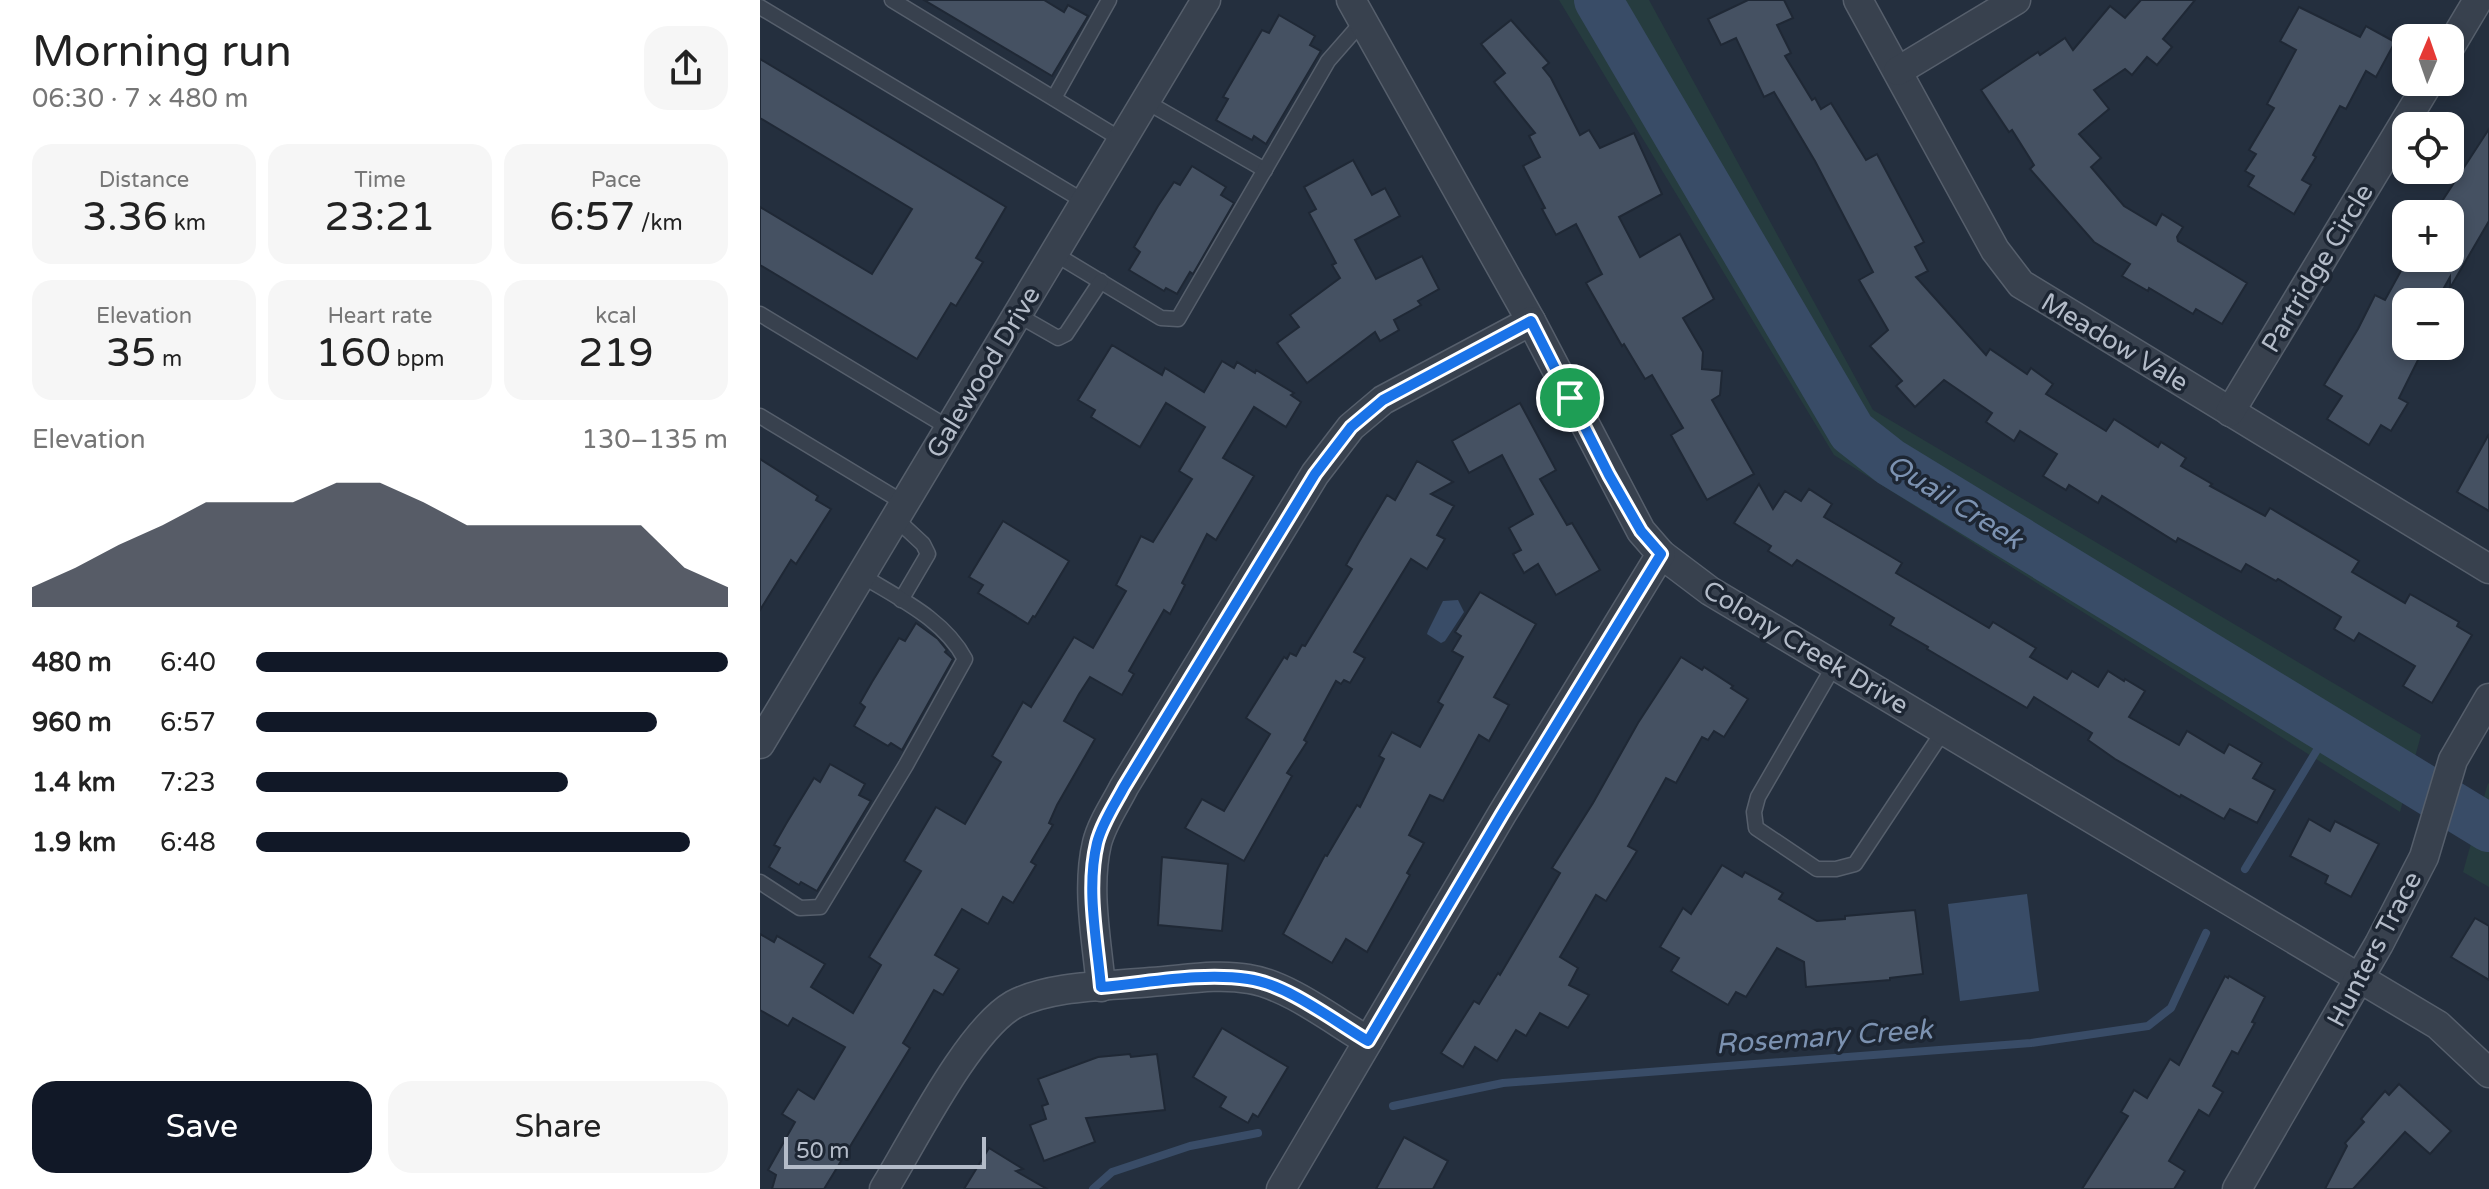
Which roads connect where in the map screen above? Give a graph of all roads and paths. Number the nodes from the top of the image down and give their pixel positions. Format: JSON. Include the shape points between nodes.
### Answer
{"nodes":[{"id":1,"x":892,"y":0,"type":"edge"},
{"id":2,"x":1109,"y":0,"type":"edge"},
{"id":3,"x":1206,"y":0,"type":"edge"},
{"id":4,"x":1858,"y":0,"type":"edge"},
{"id":5,"x":2016,"y":0,"type":"edge"},
{"id":6,"x":2478,"y":0,"type":"edge"},
{"id":7,"x":760,"y":7,"type":"edge"},
{"id":8,"x":1357,"y":11,"type":"edge"},
{"id":9,"x":2464,"y":24,"type":"edge"},
{"id":10,"x":1898,"y":71,"type":"junction"},
{"id":11,"x":2421,"y":96,"type":"edge"},
{"id":12,"x":1054,"y":98,"type":"junction"},
{"id":13,"x":1145,"y":101,"type":"junction"},
{"id":14,"x":1122,"y":140,"type":"junction"},
{"id":15,"x":1265,"y":170,"type":"junction"},
{"id":16,"x":1085,"y":202,"type":"junction"},
{"id":17,"x":1055,"y":254,"type":"junction"},
{"id":18,"x":1101,"y":281,"type":"junction"},
{"id":19,"x":760,"y":314,"type":"edge"},
{"id":20,"x":1018,"y":315,"type":"junction"},
{"id":21,"x":1531,"y":321,"type":"junction"},
{"id":22,"x":2230,"y":412,"type":"junction"},
{"id":23,"x":760,"y":416,"type":"edge"},
{"id":24,"x":949,"y":428,"type":"junction"},
{"id":25,"x":900,"y":510,"type":"junction"},
{"id":26,"x":1661,"y":554,"type":"junction"},
{"id":27,"x":2489,"y":569,"type":"edge"},
{"id":28,"x":861,"y":575,"type":"junction"},
{"id":29,"x":901,"y":600,"type":"junction"},
{"id":30,"x":1835,"y":664,"type":"junction"},
{"id":31,"x":2489,"y":698,"type":"edge"},
{"id":32,"x":1944,"y":730,"type":"junction"},
{"id":33,"x":760,"y":744,"type":"edge"},
{"id":34,"x":760,"y":882,"type":"edge"},
{"id":35,"x":2361,"y":978,"type":"junction"},
{"id":36,"x":1101,"y":987,"type":"junction"},
{"id":37,"x":1368,"y":1041,"type":"junction"},
{"id":38,"x":2489,"y":1073,"type":"edge"},
{"id":39,"x":884,"y":1189,"type":"edge"},
{"id":40,"x":1281,"y":1189,"type":"edge"},
{"id":41,"x":2237,"y":1189,"type":"edge"}],
"edges":[{"from":1,"to":12,"type":"lane"},
{"from":2,"to":12,"type":"lane"},
{"from":3,"to":13,"type":"street","name":"Galewood Drive"},
{"from":4,"to":10,"type":"street","name":"Meadow Vale"},
{"from":5,"to":10,"type":"street"},
{"from":6,"to":9,"type":"street"},
{"from":7,"to":16,"type":"lane"},
{"from":8,"to":15,"type":"lane"},
{"from":8,"to":21,"type":"street","name":"Colony Creek Drive"},
{"from":10,"to":22,"type":"street","name":"Meadow Vale","via":[[1995,250],[2021,284]]},
{"from":11,"to":22,"type":"street","name":"Partridge Circle"},
{"from":12,"to":14,"type":"lane"},
{"from":13,"to":14,"type":"street","name":"Galewood Drive"},
{"from":13,"to":15,"type":"lane"},
{"from":14,"to":16,"type":"street","name":"Galewood Drive"},
{"from":15,"to":18,"type":"lane","via":[[1178,319],[1161,318]]},
{"from":16,"to":17,"type":"street","name":"Galewood Drive"},
{"from":17,"to":18,"type":"lane"},
{"from":17,"to":20,"type":"street","name":"Galewood Drive"},
{"from":18,"to":20,"type":"lane","via":[[1058,338]]},
{"from":19,"to":24,"type":"lane"},
{"from":20,"to":24,"type":"street","name":"Galewood Drive"},
{"from":21,"to":26,"type":"street","name":"Colony Creek Drive","via":[[1609,475],[1641,531]]},
{"from":21,"to":36,"type":"street","via":[[1383,400],[1351,427],[1315,474],[1104,825],[1093,887]]},
{"from":22,"to":27,"type":"street","name":"Meadow Vale"},
{"from":23,"to":25,"type":"lane"},
{"from":24,"to":25,"type":"street","name":"Galewood Drive"},
{"from":25,"to":28,"type":"street","name":"Galewood Drive"},
{"from":25,"to":29,"type":"lane","via":[[928,554]]},
{"from":26,"to":30,"type":"street","name":"Colony Creek Drive","via":[[1710,591]]},
{"from":26,"to":37,"type":"street"},
{"from":28,"to":29,"type":"lane"},
{"from":28,"to":33,"type":"street","name":"Galewood Drive"},
{"from":29,"to":34,"type":"lane","via":[[929,617],[955,641],[965,659],[820,907],[800,908]]},
{"from":30,"to":32,"type":"street","name":"Colony Creek Drive"},
{"from":30,"to":32,"type":"lane","via":[[1754,812],[1756,828],[1817,869],[1855,864]]},
{"from":31,"to":35,"type":"street","name":"Hunters Trace","via":[[2453,760],[2424,857]]},
{"from":32,"to":35,"type":"street","name":"Colony Creek Drive"},
{"from":35,"to":38,"type":"street","name":"Colony Creek Drive","via":[[2438,1025]]},
{"from":35,"to":41,"type":"street","name":"Hunters Trace"},
{"from":36,"to":37,"type":"street","via":[[1250,979],[1281,990]]},
{"from":36,"to":39,"type":"street","via":[[1046,993],[1013,1005],[983,1031]]},
{"from":37,"to":40,"type":"street"}]}
